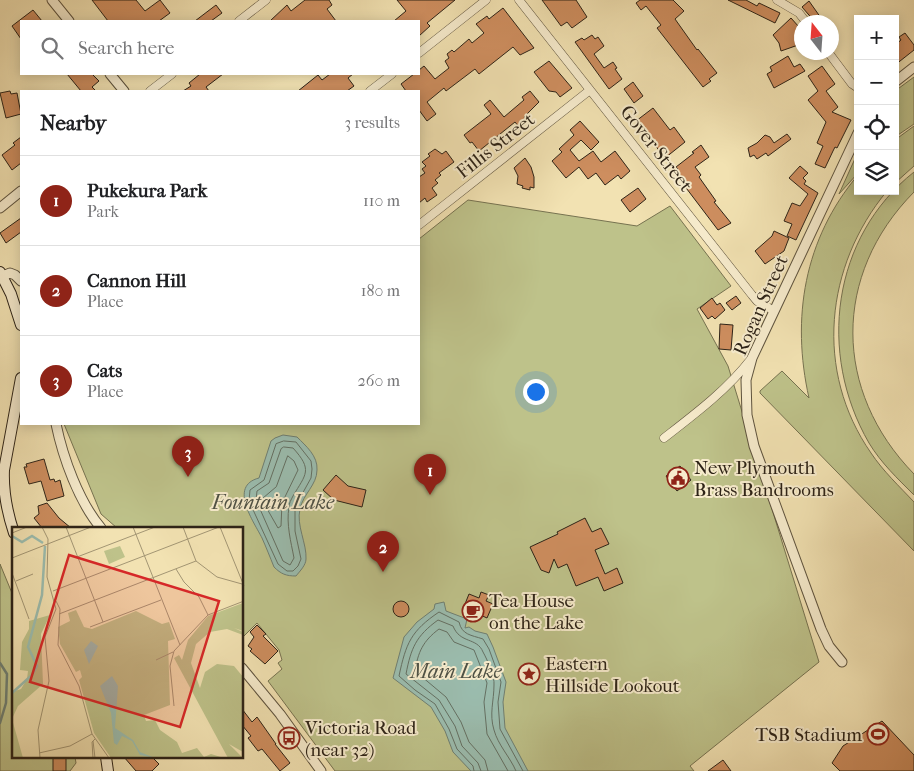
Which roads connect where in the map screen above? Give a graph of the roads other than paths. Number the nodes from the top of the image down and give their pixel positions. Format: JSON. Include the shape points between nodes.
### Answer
{"nodes":[{"id":1,"x":52,"y":0,"type":"edge"},
{"id":2,"x":266,"y":0,"type":"edge"},
{"id":3,"x":486,"y":0,"type":"edge"},
{"id":4,"x":519,"y":0,"type":"edge"},
{"id":5,"x":777,"y":0,"type":"edge"},
{"id":6,"x":801,"y":15,"type":"edge"},
{"id":7,"x":68,"y":20,"type":"edge"},
{"id":8,"x":240,"y":20,"type":"edge"},
{"id":9,"x":420,"y":52,"type":"edge"},
{"id":10,"x":834,"y":60,"type":"edge"},
{"id":11,"x":914,"y":67,"type":"edge"},
{"id":12,"x":111,"y":75,"type":"edge"},
{"id":13,"x":171,"y":75,"type":"edge"},
{"id":14,"x":391,"y":75,"type":"edge"},
{"id":15,"x":899,"y":79,"type":"edge"},
{"id":16,"x":854,"y":85,"type":"edge"},
{"id":17,"x":123,"y":90,"type":"edge"},
{"id":18,"x":151,"y":90,"type":"edge"},
{"id":19,"x":371,"y":90,"type":"edge"},
{"id":20,"x":590,"y":90,"type":"junction"},
{"id":21,"x":854,"y":141,"type":"edge"},
{"id":22,"x":20,"y":193,"type":"edge"},
{"id":23,"x":0,"y":208,"type":"edge"},
{"id":24,"x":420,"y":224,"type":"edge"},
{"id":25,"x":1,"y":274,"type":"edge"},
{"id":26,"x":20,"y":280,"type":"edge"},
{"id":27,"x":774,"y":311,"type":"junction"},
{"id":28,"x":20,"y":322,"type":"edge"},
{"id":29,"x":752,"y":358,"type":"junction"},
{"id":30,"x":20,"y":383,"type":"edge"},
{"id":31,"x":56,"y":425,"type":"edge"},
{"id":32,"x":664,"y":438,"type":"dead end"},
{"id":33,"x":12,"y":527,"type":"edge"},
{"id":34,"x":100,"y":527,"type":"edge"},
{"id":35,"x":842,"y":662,"type":"dead end"},
{"id":36,"x":244,"y":670,"type":"edge"},
{"id":37,"x":106,"y":758,"type":"edge"},
{"id":38,"x":108,"y":771,"type":"edge"},
{"id":39,"x":321,"y":771,"type":"edge"}],
"edges":[{"from":1,"to":7,"type":"street"},
{"from":2,"to":8,"type":"street"},
{"from":3,"to":9,"type":"street"},
{"from":4,"to":20,"type":"street","name":"Gover Street"},
{"from":5,"to":6,"type":"street"},
{"from":10,"to":16,"type":"street"},
{"from":11,"to":15,"type":"street"},
{"from":12,"to":17,"type":"street"},
{"from":13,"to":18,"type":"street"},
{"from":14,"to":19,"type":"street"},
{"from":20,"to":24,"type":"street","name":"Fillis Street"},
{"from":20,"to":27,"type":"street","name":"Gover Street","via":[[752,295]]},
{"from":21,"to":27,"type":"street","name":"Rogan Street"},
{"from":22,"to":23,"type":"street"},
{"from":25,"to":26,"type":"street","via":[[10,273]]},
{"from":25,"to":28,"type":"main road"},
{"from":27,"to":29,"type":"street","name":"Rogan Street"},
{"from":29,"to":32,"type":"street","via":[[709,403]]},
{"from":29,"to":35,"type":"street","name":"Rogan Street","via":[[746,380],[747,415],[754,446],[820,629]]},
{"from":30,"to":33,"type":"main road","via":[[4,470],[4,496]]},
{"from":31,"to":34,"type":"street","via":[[84,504]]},
{"from":36,"to":39,"type":"street"},
{"from":37,"to":38,"type":"main road"}]}
